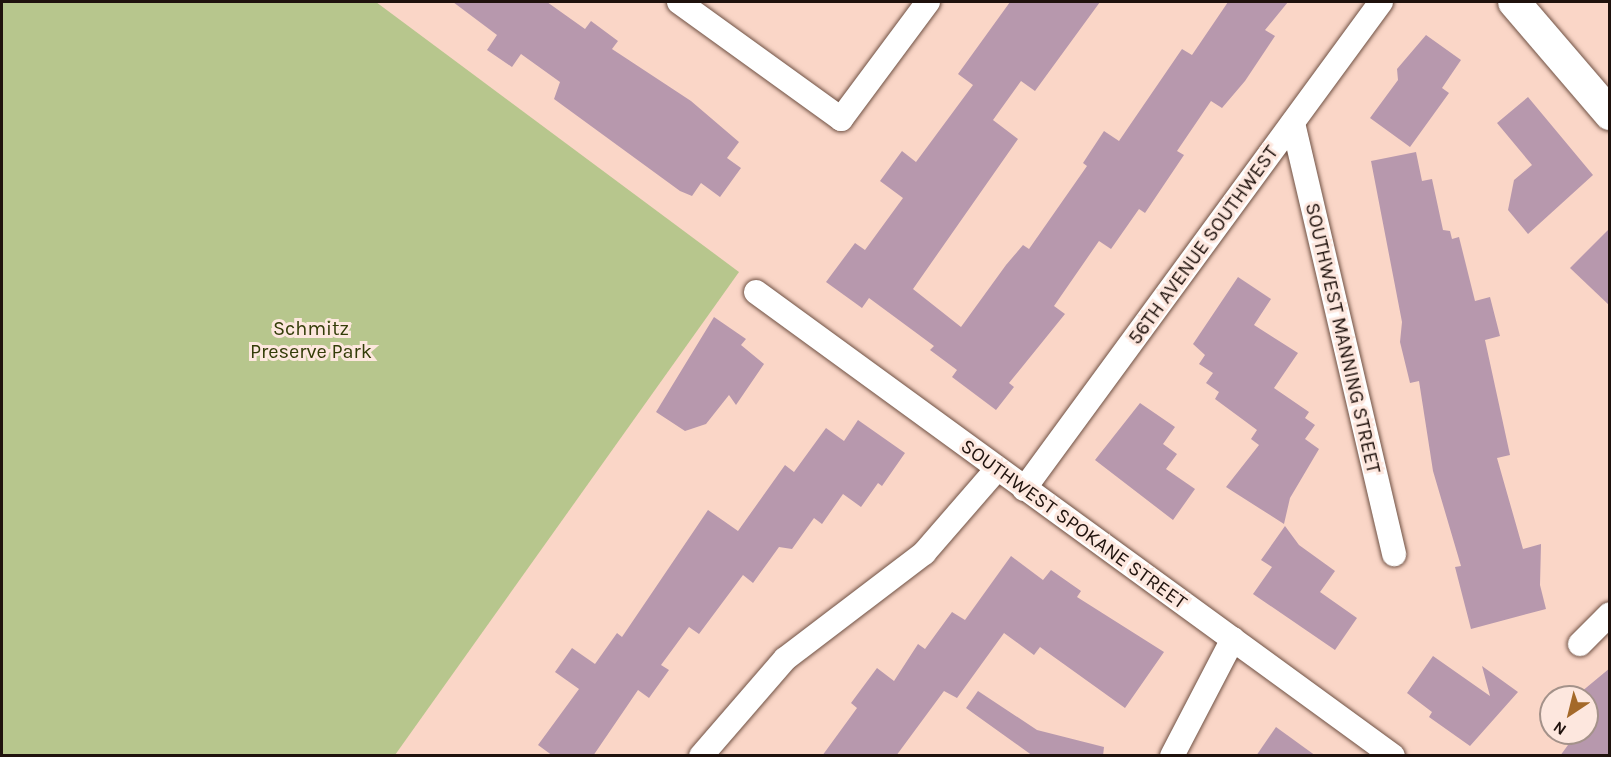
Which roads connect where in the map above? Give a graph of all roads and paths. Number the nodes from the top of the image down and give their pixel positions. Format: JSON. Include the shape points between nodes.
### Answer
{"nodes":[{"id":1,"x":679,"y":2,"type":"edge"},
{"id":2,"x":928,"y":2,"type":"edge"},
{"id":3,"x":1381,"y":2,"type":"edge"},
{"id":4,"x":1514,"y":2,"type":"edge"},
{"id":5,"x":1610,"y":114,"type":"edge"},
{"id":6,"x":1293,"y":123,"type":"junction"},
{"id":7,"x":756,"y":292,"type":"dead end"},
{"id":8,"x":997,"y":469,"type":"junction"},
{"id":9,"x":1024,"y":489,"type":"junction"},
{"id":10,"x":1394,"y":554,"type":"dead end"},
{"id":11,"x":1610,"y":614,"type":"edge"},
{"id":12,"x":1233,"y":639,"type":"junction"},
{"id":13,"x":1580,"y":644,"type":"dead end"},
{"id":14,"x":701,"y":756,"type":"edge"},
{"id":15,"x":1172,"y":756,"type":"edge"},
{"id":16,"x":1393,"y":756,"type":"edge"}],
"edges":[{"from":1,"to":2,"type":"street","via":[[841,119]]},
{"from":3,"to":6,"type":"street","name":"56TH AVENUE SOUTHWEST"},
{"from":4,"to":5,"type":"street"},
{"from":6,"to":9,"type":"street","name":"56TH AVENUE SOUTHWEST"},
{"from":6,"to":10,"type":"street","name":"SOUTHWEST MANNING STREET"},
{"from":7,"to":8,"type":"street","name":"SOUTHWEST SPOKANE STREET"},
{"from":8,"to":9,"type":"street","name":"SOUTHWEST SPOKANE STREET"},
{"from":8,"to":14,"type":"street","via":[[924,554],[785,659]]},
{"from":9,"to":12,"type":"street","name":"SOUTHWEST SPOKANE STREET"},
{"from":11,"to":13,"type":"street"},
{"from":12,"to":15,"type":"street"},
{"from":12,"to":16,"type":"street","name":"SOUTHWEST SPOKANE STREET"}]}
